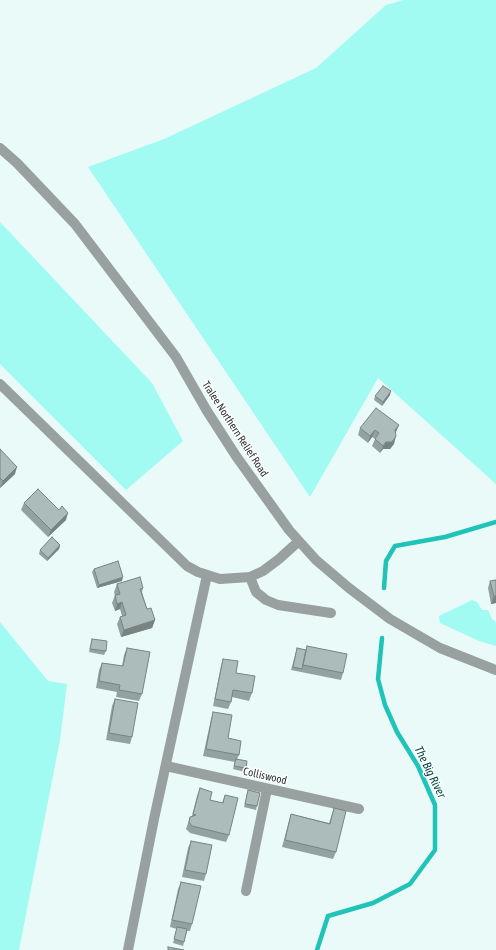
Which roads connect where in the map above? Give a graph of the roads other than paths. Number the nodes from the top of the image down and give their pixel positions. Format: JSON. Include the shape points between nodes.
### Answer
{"nodes":[{"id":1,"x":0,"y":148,"type":"edge"},
{"id":2,"x":0,"y":384,"type":"edge"},
{"id":3,"x":299,"y":541,"type":"junction"},
{"id":4,"x":207,"y":576,"type":"junction"},
{"id":5,"x":250,"y":577,"type":"junction"},
{"id":6,"x":331,"y":613,"type":"dead end"},
{"id":7,"x":496,"y":670,"type":"edge"},
{"id":8,"x":166,"y":766,"type":"junction"},
{"id":9,"x":267,"y":789,"type":"junction"},
{"id":10,"x":359,"y":809,"type":"dead end"},
{"id":11,"x":246,"y":891,"type":"dead end"},
{"id":12,"x":128,"y":950,"type":"edge"}],
"edges":[{"from":1,"to":3,"type":"street","name":"Tralee Northern Relief Road","via":[[18,163],[75,224],[148,319],[176,357],[236,456]]},
{"from":2,"to":4,"type":"street","via":[[187,566]]},
{"from":3,"to":5,"type":"street","via":[[268,567]]},
{"from":3,"to":7,"type":"street","name":"Tralee Northern Relief Road","via":[[316,560],[390,619],[440,648]]},
{"from":4,"to":5,"type":"street","via":[[225,579]]},
{"from":4,"to":8,"type":"street"},
{"from":5,"to":6,"type":"street","via":[[256,592],[266,600],[278,605]]},
{"from":8,"to":9,"type":"street","name":"Colliswood"},
{"from":8,"to":12,"type":"street"},
{"from":9,"to":10,"type":"street","name":"Colliswood"},
{"from":9,"to":11,"type":"street"}]}
